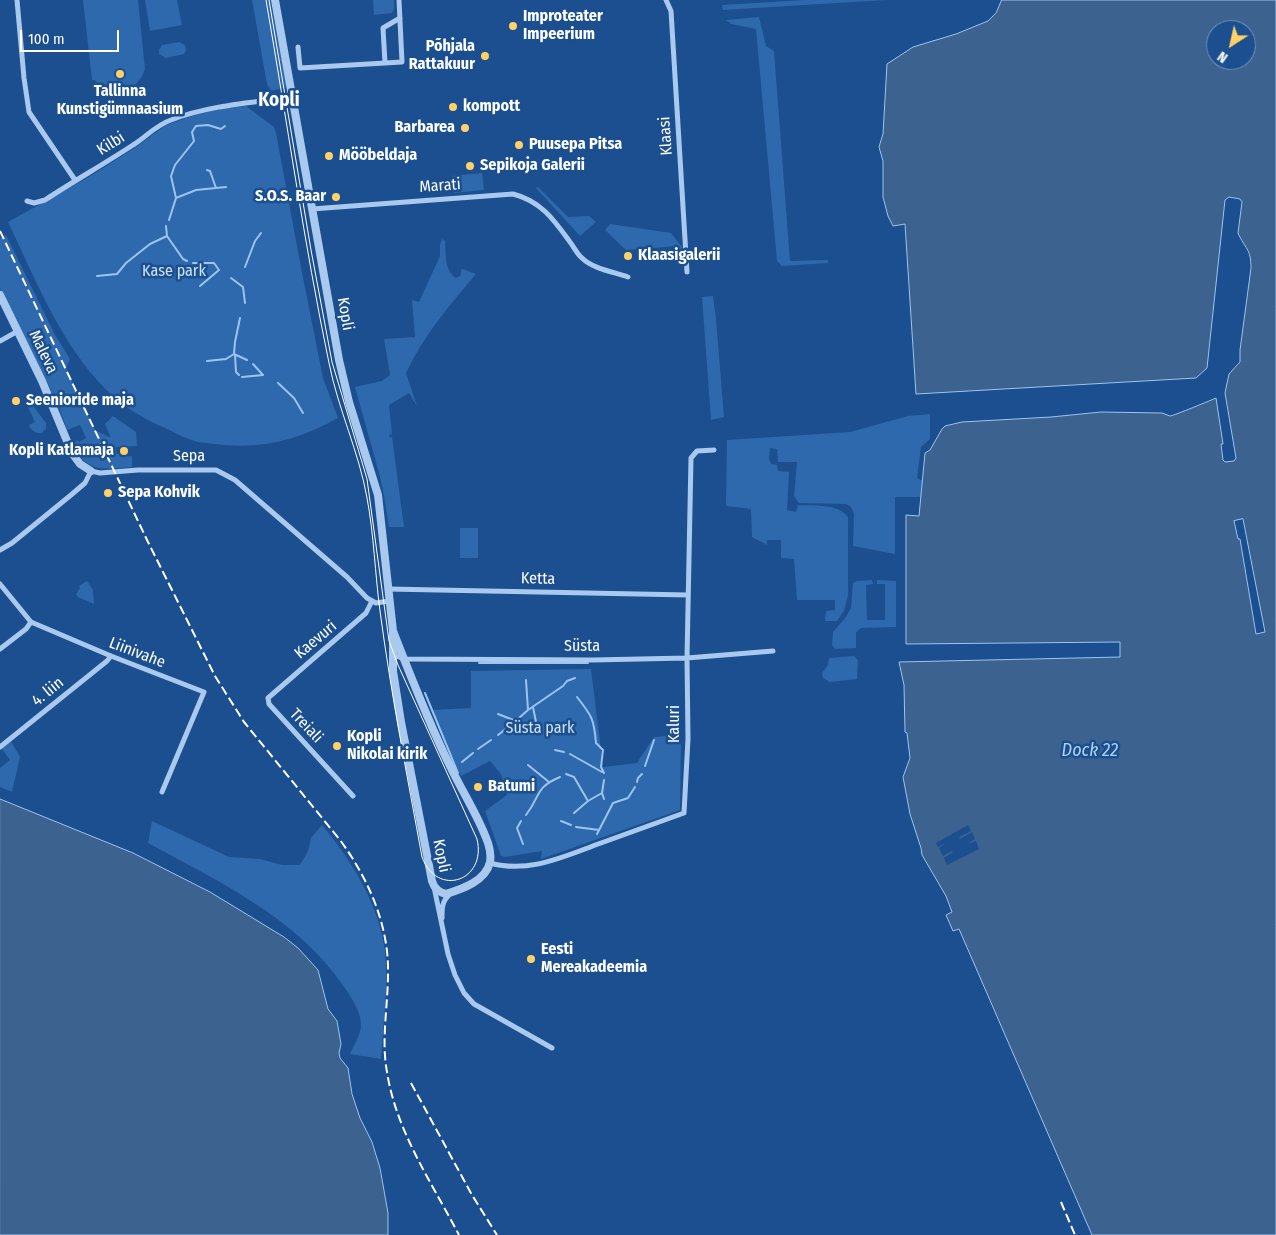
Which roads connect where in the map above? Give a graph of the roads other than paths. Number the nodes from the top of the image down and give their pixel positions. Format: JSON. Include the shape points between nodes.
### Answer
{"nodes":[{"id":1,"x":17,"y":0,"type":"edge"},
{"id":2,"x":276,"y":0,"type":"edge"},
{"id":3,"x":399,"y":0,"type":"edge"},
{"id":4,"x":666,"y":0,"type":"edge"},
{"id":5,"x":400,"y":18,"type":"junction"},
{"id":6,"x":298,"y":47,"type":"dead end"},
{"id":7,"x":385,"y":63,"type":"junction"},
{"id":8,"x":269,"y":100,"type":"dead end"},
{"id":9,"x":75,"y":180,"type":"junction"},
{"id":10,"x":27,"y":202,"type":"dead end"},
{"id":11,"x":312,"y":209,"type":"junction"},
{"id":12,"x":687,"y":272,"type":"dead end"},
{"id":13,"x":628,"y":277,"type":"dead end"},
{"id":14,"x":0,"y":295,"type":"edge"},
{"id":15,"x":18,"y":332,"type":"junction"},
{"id":16,"x":0,"y":340,"type":"edge"},
{"id":17,"x":714,"y":450,"type":"dead end"},
{"id":18,"x":91,"y":471,"type":"junction"},
{"id":19,"x":0,"y":550,"type":"edge"},
{"id":20,"x":0,"y":584,"type":"edge"},
{"id":21,"x":388,"y":589,"type":"junction"},
{"id":22,"x":688,"y":595,"type":"junction"},
{"id":23,"x":372,"y":601,"type":"junction"},
{"id":24,"x":389,"y":601,"type":"junction"},
{"id":25,"x":31,"y":622,"type":"junction"},
{"id":26,"x":393,"y":631,"type":"junction"},
{"id":27,"x":0,"y":649,"type":"edge"},
{"id":28,"x":773,"y":651,"type":"dead end"},
{"id":29,"x":111,"y":656,"type":"junction"},
{"id":30,"x":393,"y":658,"type":"junction"},
{"id":31,"x":687,"y":658,"type":"junction"},
{"id":32,"x":404,"y":659,"type":"junction"},
{"id":33,"x":271,"y":693,"type":"joint"},
{"id":34,"x":0,"y":747,"type":"edge"},
{"id":35,"x":162,"y":792,"type":"dead end"},
{"id":36,"x":353,"y":796,"type":"dead end"},
{"id":37,"x":490,"y":863,"type":"junction"},
{"id":38,"x":434,"y":887,"type":"junction"},
{"id":39,"x":452,"y":892,"type":"junction"},
{"id":40,"x":442,"y":928,"type":"junction"},
{"id":41,"x":552,"y":1048,"type":"dead end"}],
"edges":[{"from":1,"to":9,"type":"street","via":[[29,112]]},
{"from":2,"to":11,"type":"street","name":"Kopli"},
{"from":3,"to":5,"type":"street"},
{"from":4,"to":12,"type":"street","name":"Klaasi","via":[[671,11]]},
{"from":5,"to":7,"type":"street","via":[[383,28]]},
{"from":5,"to":7,"type":"street","via":[[402,62]]},
{"from":6,"to":7,"type":"street","via":[[300,68]]},
{"from":8,"to":9,"type":"street","name":"Kilbi","via":[[213,108],[169,120]]},
{"from":9,"to":10,"type":"street","name":"Kilbi","via":[[45,200]]},
{"from":11,"to":13,"type":"street","name":"Marati","via":[[487,194],[527,197],[541,206],[582,259]]},
{"from":11,"to":21,"type":"street","name":"Kopli","via":[[339,360],[378,495]]},
{"from":14,"to":15,"type":"street","name":"Maleva"},
{"from":15,"to":16,"type":"street"},
{"from":15,"to":18,"type":"street","name":"Maleva","via":[[72,453]]},
{"from":17,"to":22,"type":"street","name":"Kaluri","via":[[697,451],[691,458]]},
{"from":18,"to":19,"type":"street","via":[[72,496]]},
{"from":18,"to":23,"type":"street","name":"Sepa","via":[[216,470],[235,480]]},
{"from":20,"to":25,"type":"street","name":"Liinivahe"},
{"from":21,"to":22,"type":"street","name":"Ketta"},
{"from":21,"to":24,"type":"street","name":"Kopli"},
{"from":22,"to":31,"type":"street","name":"Kaluri"},
{"from":23,"to":24,"type":"street"},
{"from":23,"to":33,"type":"street","name":"Kaevuri","via":[[359,620]]},
{"from":24,"to":26,"type":"street","name":"Kopli"},
{"from":25,"to":27,"type":"street"},
{"from":25,"to":29,"type":"street","name":"Liinivahe"},
{"from":26,"to":30,"type":"street","name":"Kopli"},
{"from":26,"to":32,"type":"street","name":"Kopli"},
{"from":28,"to":31,"type":"street","name":"Süsta"},
{"from":29,"to":34,"type":"street","name":"4. liin"},
{"from":29,"to":35,"type":"street","name":"Liinivahe","via":[[204,692]]},
{"from":30,"to":32,"type":"street","name":"Süsta"},
{"from":30,"to":38,"type":"street","name":"Kopli","via":[[401,722]]},
{"from":31,"to":32,"type":"street","name":"Süsta"},
{"from":31,"to":37,"type":"street","name":"Kaluri","via":[[688,739],[684,813],[550,862],[517,867]]},
{"from":32,"to":37,"type":"street","name":"Kopli","via":[[488,844]]},
{"from":33,"to":36,"type":"street","name":"Treiali","via":[[269,704]]},
{"from":37,"to":39,"type":"street","name":"Kopli","via":[[477,880]]},
{"from":38,"to":39,"type":"street","name":"Kopli","via":[[441,893]]},
{"from":38,"to":40,"type":"street"},
{"from":39,"to":40,"type":"street","via":[[442,906]]},
{"from":40,"to":41,"type":"street","via":[[455,975],[474,1004]]}]}
